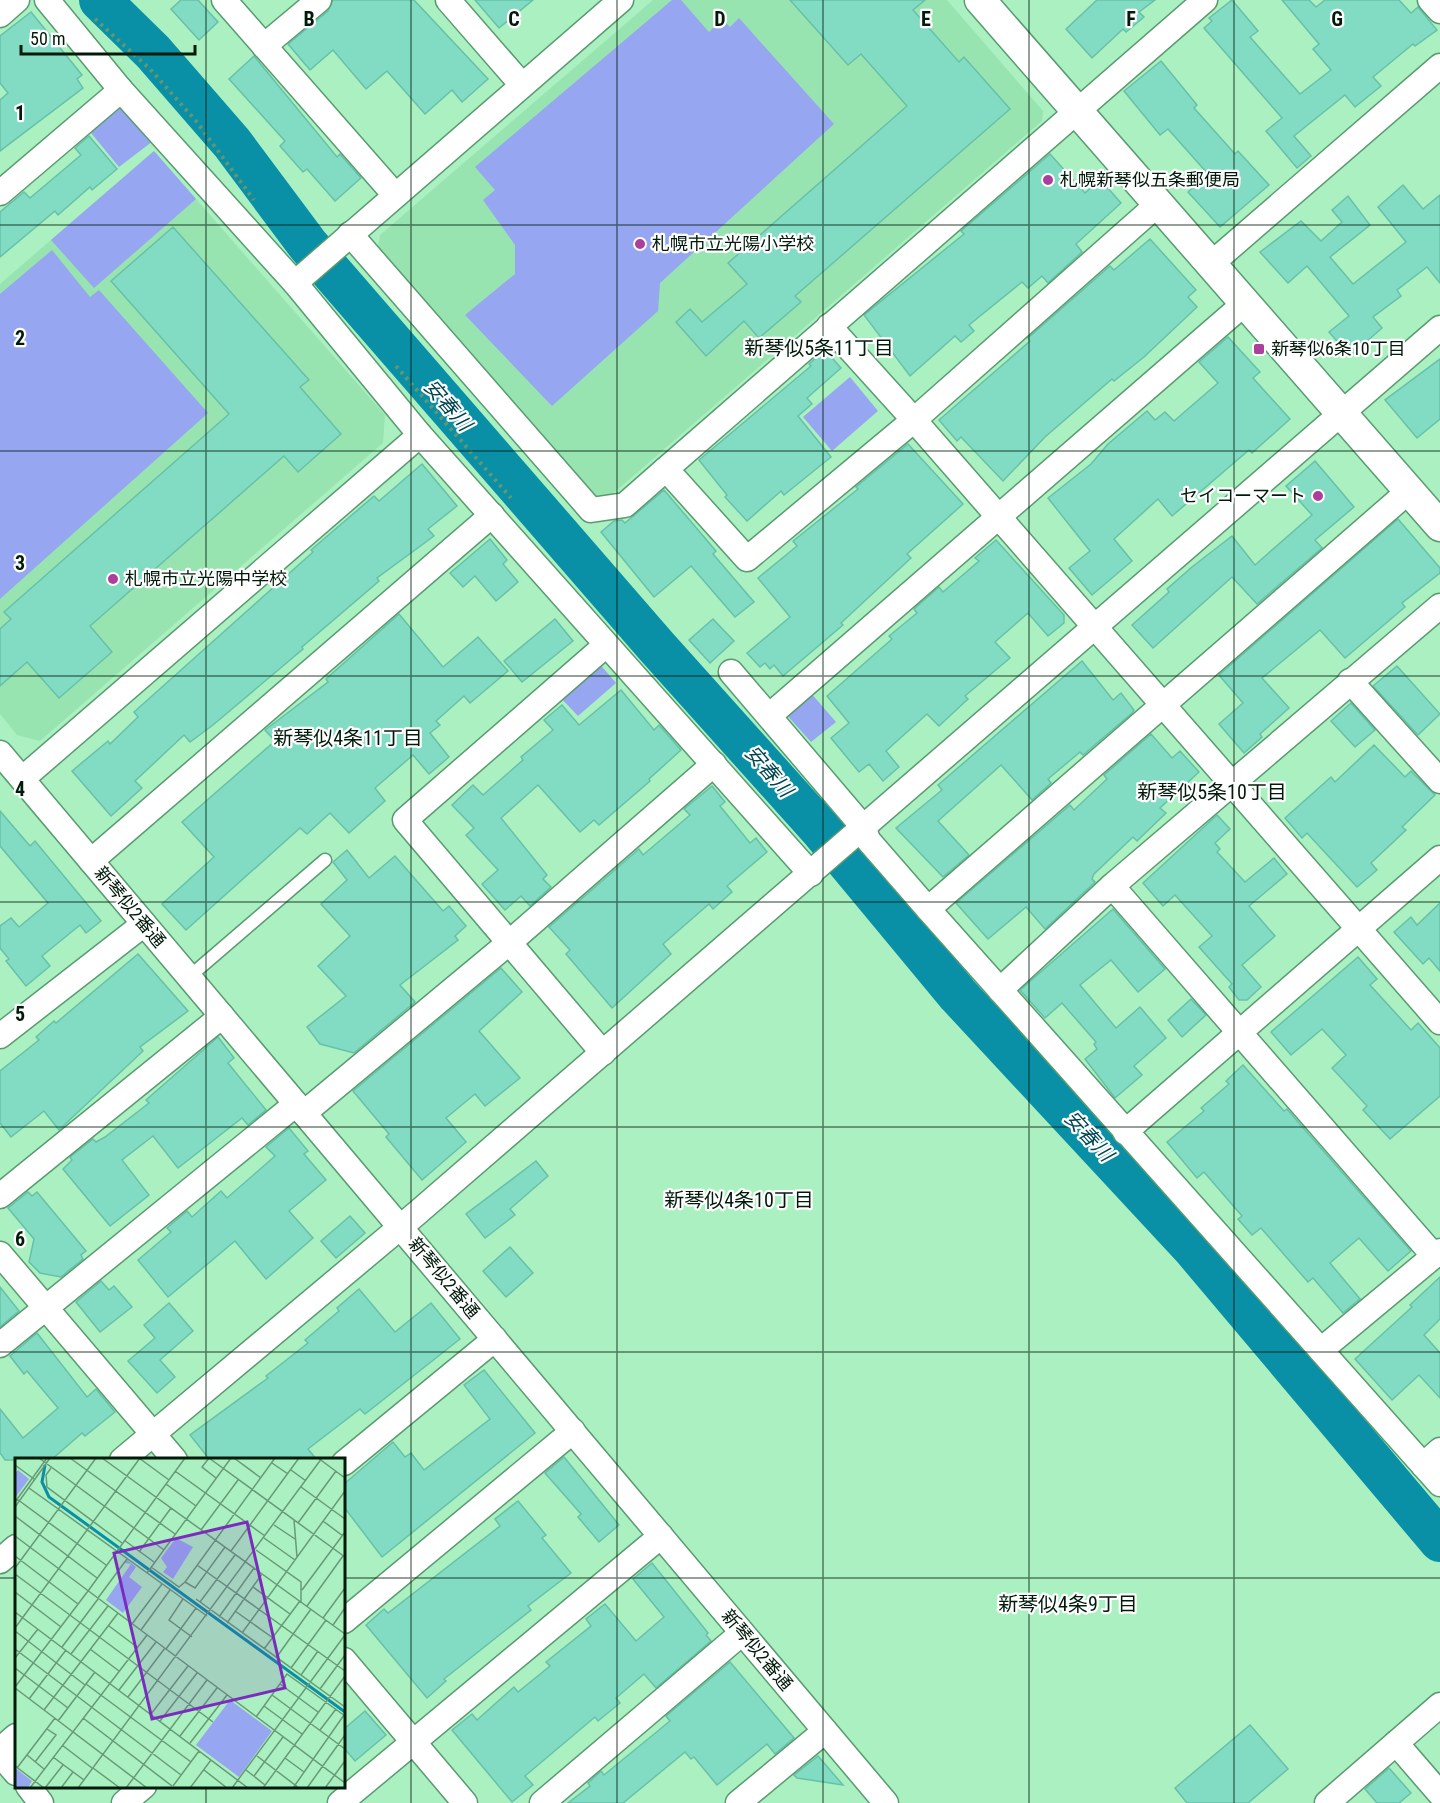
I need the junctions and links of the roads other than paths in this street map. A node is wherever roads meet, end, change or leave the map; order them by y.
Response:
1 (17, 0) edge
2 (47, 0) edge
3 (225, 0) edge
4 (319, 0) edge
5 (448, 0) edge
6 (621, 0) edge
7 (980, 0) edge
8 (1205, 0) edge
9 (1430, 0) edge
10 (1440, 11) edge
11 (0, 15) edge
12 (264, 46) junction
13 (1440, 66) edge
14 (522, 85) junction
15 (121, 90) junction
16 (1077, 110) junction
17 (0, 193) edge
18 (395, 195) junction
19 (1158, 204) junction
20 (350, 234) junction
21 (1211, 264) junction
22 (302, 276) junction
23 (1245, 303) junction
24 (829, 326) junction
25 (1440, 328) edge
26 (1341, 413) junction
27 (914, 420) junction
28 (420, 435) junction
29 (666, 470) junction
30 (1409, 491) junction
31 (492, 515) junction
32 (997, 517) junction
33 (1440, 526) edge
34 (1440, 606) edge
35 (1094, 628) junction
36 (606, 645) junction
37 (731, 672) dead end
38 (1350, 681) junction
39 (1162, 705) junction
40 (769, 716) junction
41 (0, 753) edge
42 (714, 764) junction
43 (22, 779) junction
44 (1440, 781) edge
45 (1230, 783) junction
46 (858, 833) junction
47 (1440, 858) edge
48 (325, 860) dead end
49 (91, 861) junction
50 (819, 867) junction
51 (1112, 886) junction
52 (928, 909) junction
53 (144, 924) junction
54 (1359, 929) junction
55 (510, 942) junction
56 (189, 977) junction
57 (1000, 990) junction
58 (222, 1016) junction
59 (1440, 1022) edge
60 (4, 1024) edge
61 (1240, 1032) junction
62 (603, 1053) junction
63 (300, 1108) junction
64 (1125, 1132) junction
65 (0, 1196) edge
66 (401, 1227) junction
67 (1437, 1253) edge
68 (0, 1254) edge
69 (45, 1307) junction
70 (495, 1338) junction
71 (0, 1345) edge
72 (1321, 1350) junction
73 (573, 1431) junction
74 (153, 1434) junction
75 (1431, 1457) edge
76 (124, 1458) edge
77 (173, 1458) edge
78 (345, 1462) edge
79 (1440, 1484) edge
80 (661, 1536) junction
81 (15, 1548) edge
82 (0, 1561) edge
83 (345, 1620) edge
84 (742, 1633) junction
85 (345, 1661) edge
86 (1440, 1705) edge
87 (825, 1731) junction
88 (15, 1737) edge
89 (413, 1742) junction
90 (1396, 1743) junction
91 (0, 1752) edge
92 (15, 1772) edge
93 (30, 1788) edge
94 (142, 1788) edge
95 (1440, 1794) edge
96 (41, 1803) edge
97 (124, 1803) edge
98 (340, 1803) edge
99 (465, 1803) edge
100 (542, 1803) edge
101 (738, 1803) edge
102 (886, 1803) edge
103 (1327, 1803) edge

1 - 11 street
2 - 15 street
3 - 12 street
4 - 12 street
5 - 14 street
6 - 14 street
7 - 16 street
8 - 16 street
9 - 10 street
12 - 18 street
13 - 21 street
14 - 18 street
15 - 17 street
15 - 22 street
16 - 19 street
16 - 24 street
18 - 20 street
19 - 21 street
19 - 27 street
20 - 22 street
20 - 29 street
21 - 23 street
22 - 28 street
23 - 26 street
23 - 32 street
24 - 27 street
24 - 29 street
25 - 26 street
26 - 30 street
26 - 35 street
27 - 29 street
27 - 32 street
28 - 31 street
28 - 43 street
30 - 33 street
30 - 39 street
31 - 36 street
31 - 49 street
32 - 35 street
32 - 40 street
34 - 38 street
35 - 39 street
35 - 46 street
36 - 42 street
36 - 55 street
37 - 40 street
38 - 44 street
38 - 45 street
39 - 45 street
39 - 52 street
40 - 46 street
41 - 43 street, 新琴似2番通
42 - 50 street
42 - 55 street
43 - 49 street, 新琴似2番通
45 - 51 street
45 - 54 street
46 - 50 street
46 - 52 street
47 - 54 street
48 - 56 lane
49 - 53 street, 新琴似2番通
50 - 62 street
51 - 57 street
51 - 61 street
52 - 57 street
53 - 56 street, 新琴似2番通
53 - 60 street
54 - 59 street
54 - 61 street
55 - 62 street
55 - 63 street
56 - 58 street, 新琴似2番通
57 - 64 street
58 - 63 street, 新琴似2番通
58 - 65 street
61 - 64 street
61 - 67 street
62 - 66 street
63 - 66 street, 新琴似2番通
63 - 69 street
64 - 72 street
66 - 70 street, 新琴似2番通
66 - 74 street
67 - 72 street
68 - 69 street
69 - 71 street
69 - 74 street
70 - 73 street, 新琴似2番通
70 - 78 street
72 - 75 street
73 - 80 street, 新琴似2番通
73 - 83 street
74 - 76 street
74 - 77 street
75 - 79 street
80 - 84 street, 新琴似2番通
80 - 89 street
81 - 82 street
84 - 87 street, 新琴似2番通
84 - 100 street
85 - 89 street
86 - 90 street
87 - 101 street
87 - 102 street, 新琴似2番通
88 - 91 street
89 - 98 street
89 - 99 street
90 - 95 street
90 - 103 street
91 - 92 street
93 - 96 street
94 - 97 street

